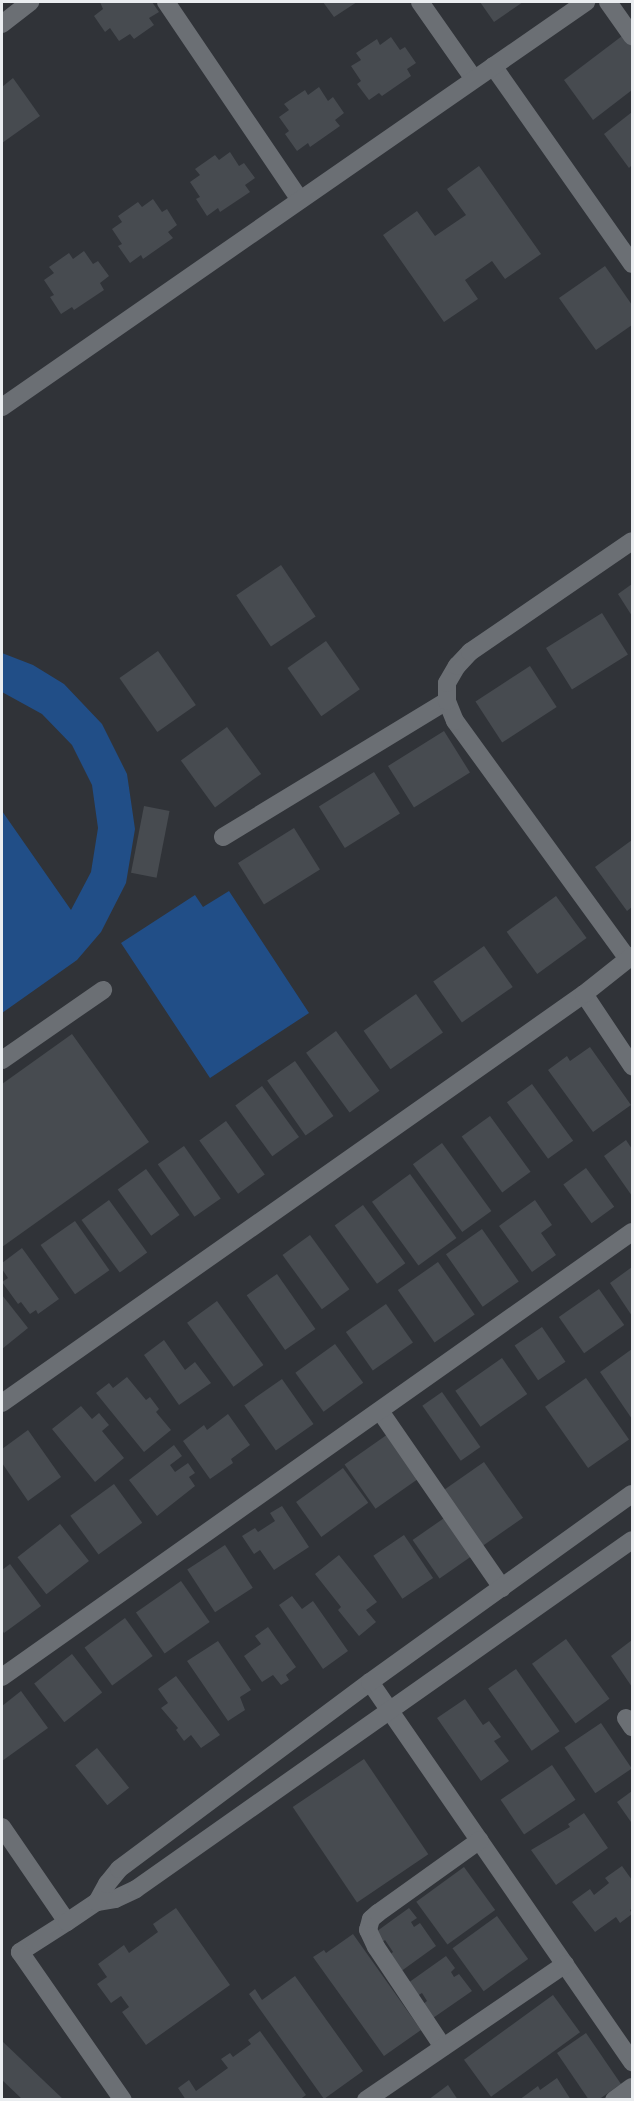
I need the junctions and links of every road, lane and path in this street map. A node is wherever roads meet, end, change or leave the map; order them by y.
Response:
1 (30, 2) edge
2 (166, 2) edge
3 (420, 2) edge
4 (586, 2) edge
5 (608, 2) edge
6 (2, 24) edge
7 (633, 36) edge
8 (493, 66) junction
9 (474, 80) junction
10 (300, 200) junction
11 (633, 264) edge
12 (2, 407) edge
13 (633, 541) edge
14 (447, 701) junction
15 (223, 837) dead end
16 (630, 957) edge
17 (103, 990) dead end
18 (585, 994) junction
19 (2, 1060) edge
20 (633, 1066) edge
21 (633, 1232) edge
22 (2, 1403) edge
23 (380, 1411) junction
24 (633, 1494) edge
25 (633, 1540) edge
26 (502, 1588) junction
27 (2, 1677) edge
28 (370, 1682) junction
29 (390, 1711) junction
30 (2, 1827) edge
31 (480, 1840) junction
32 (97, 1902) junction
33 (67, 1922) junction
34 (565, 1964) junction
35 (443, 2047) junction
36 (633, 2062) edge
37 (633, 2087) edge
38 (123, 2100) edge
39 (366, 2100) edge
40 (614, 2100) edge

1 - 6 street
2 - 10 street
3 - 9 street
4 - 8 street
5 - 7 street
8 - 9 street
8 - 11 street
9 - 10 street
10 - 12 street
13 - 14 street
14 - 15 street
14 - 16 street
16 - 18 street
17 - 19 street
18 - 20 street
18 - 22 street
21 - 23 street
23 - 26 street
23 - 27 street
24 - 26 street
25 - 29 street
26 - 28 street
28 - 29 street
28 - 32 street
29 - 31 street
29 - 32 street
30 - 33 street
31 - 34 street
31 - 35 street
32 - 33 street
33 - 38 street
34 - 35 street
34 - 36 street
35 - 39 street
37 - 40 street

